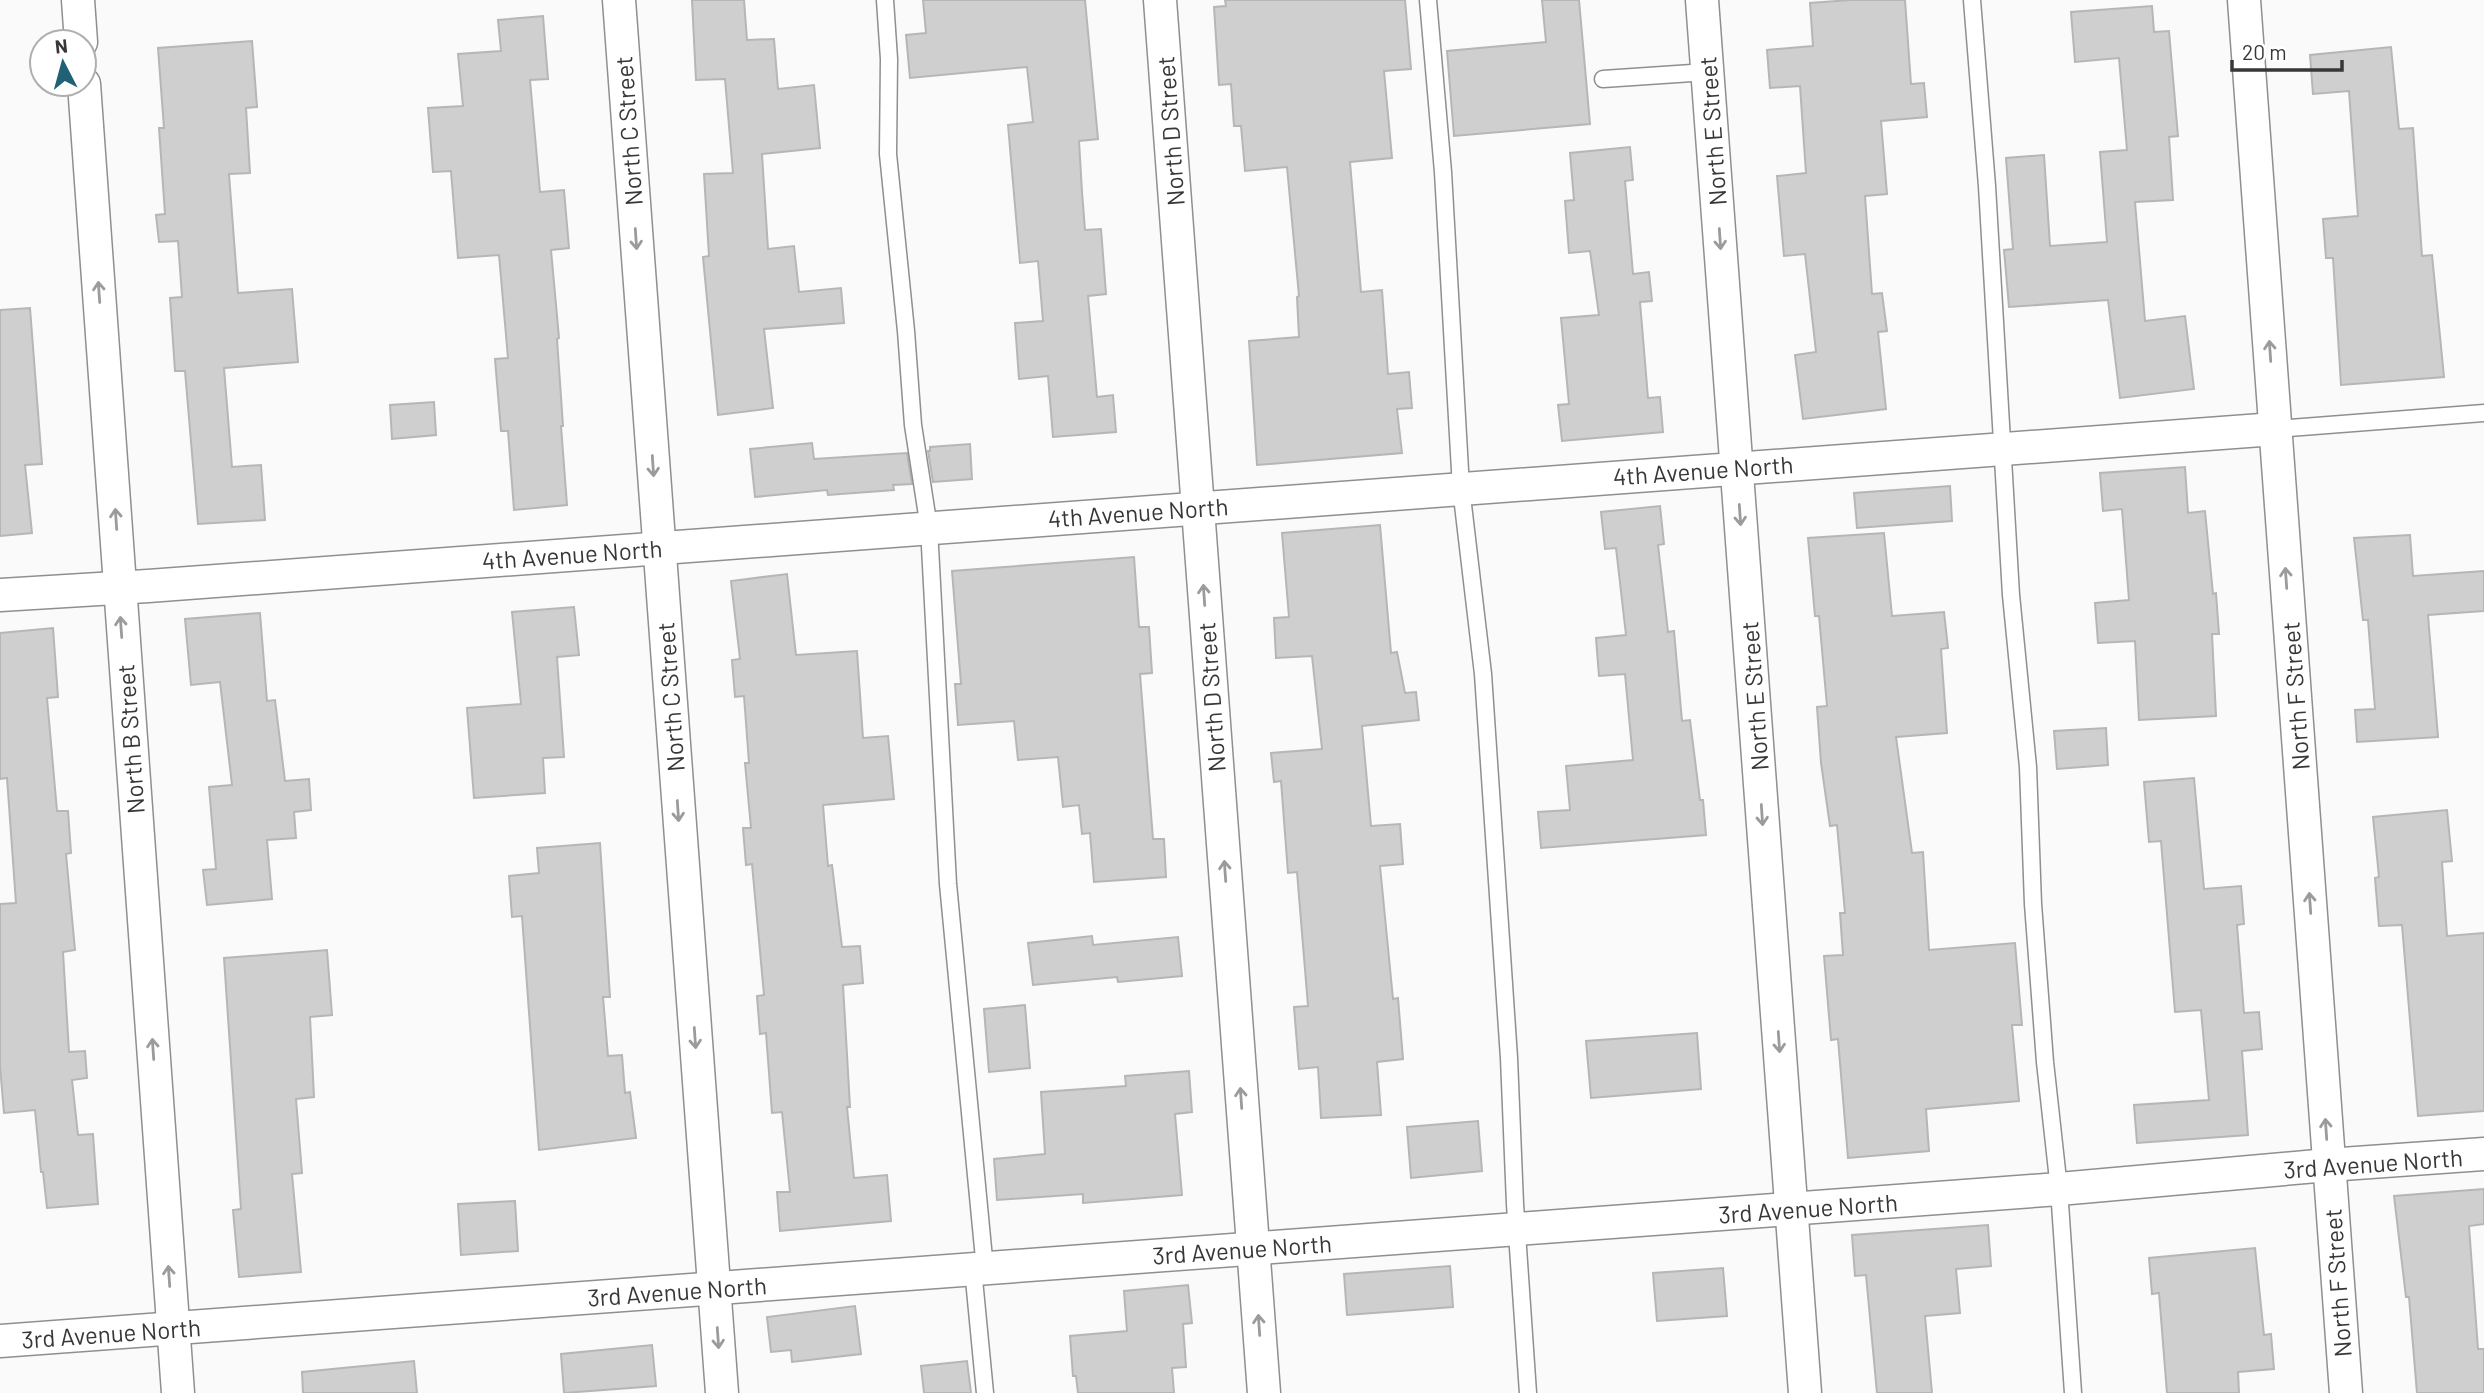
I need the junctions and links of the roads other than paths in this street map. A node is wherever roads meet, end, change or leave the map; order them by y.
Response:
1 (78, 0) edge
2 (619, 0) edge
3 (885, 0) edge
4 (1160, 0) edge
5 (1428, 0) edge
6 (1702, 0) edge
7 (1972, 0) edge
8 (2244, 0) edge
9 (80, 28) edge
10 (1707, 72) junction
11 (1603, 79) dead end
12 (85, 98) edge
13 (2484, 414) edge
14 (2275, 429) junction
15 (2002, 449) junction
16 (1737, 468) junction
17 (1461, 488) junction
18 (1198, 508) junction
19 (929, 528) junction
20 (659, 547) junction
21 (120, 587) junction
22 (0, 595) edge
23 (2484, 1154) edge
24 (2328, 1165) junction
25 (2059, 1189) junction
26 (1791, 1209) junction
27 (1517, 1229) junction
28 (1253, 1249) junction
29 (979, 1269) junction
30 (714, 1289) junction
31 (173, 1328) junction
32 (0, 1341) edge
33 (178, 1393) edge
34 (722, 1393) edge
35 (985, 1393) edge
36 (1264, 1393) edge
37 (1528, 1393) edge
38 (1805, 1393) edge
39 (2073, 1393) edge
40 (2346, 1393) edge

1 - 9 street
2 -> 20 street, North C Street
3 - 19 lane
4 - 18 street, North D Street
5 - 17 lane
6 - 10 street, North E Street
7 - 15 lane
14 -> 8 street, North F Street
10 - 11 lane
10 -> 16 street, North E Street
21 -> 12 street, North B Street
13 - 14 lane
14 - 15 street, 4th Avenue North
24 -> 14 street, North F Street
15 - 16 street, 4th Avenue North
15 - 25 lane
16 - 17 street, 4th Avenue North
16 -> 26 street, North E Street
17 - 18 street, 4th Avenue North
17 - 27 lane
18 - 19 street, 4th Avenue North
28 -> 18 street, North D Street
19 - 20 street, 4th Avenue North
19 - 29 lane
20 - 21 street, 4th Avenue North
20 -> 30 street, North C Street
21 - 22 street, 4th Avenue North
31 -> 21 street, North B Street
23 - 24 street, 3rd Avenue North
24 - 25 street, 3rd Avenue North
24 - 40 street, North F Street
25 - 26 street, 3rd Avenue North
25 - 39 lane
26 - 27 street, 3rd Avenue North
26 - 38 street, North E Street
27 - 28 street, 3rd Avenue North
27 - 37 lane
28 - 29 street, 3rd Avenue North
36 -> 28 street, North D Street
29 - 30 street, 3rd Avenue North
29 - 35 lane
30 - 31 street, 3rd Avenue North
30 -> 34 street, North C Street
31 - 32 street, 3rd Avenue North
31 - 33 street, North B Street

